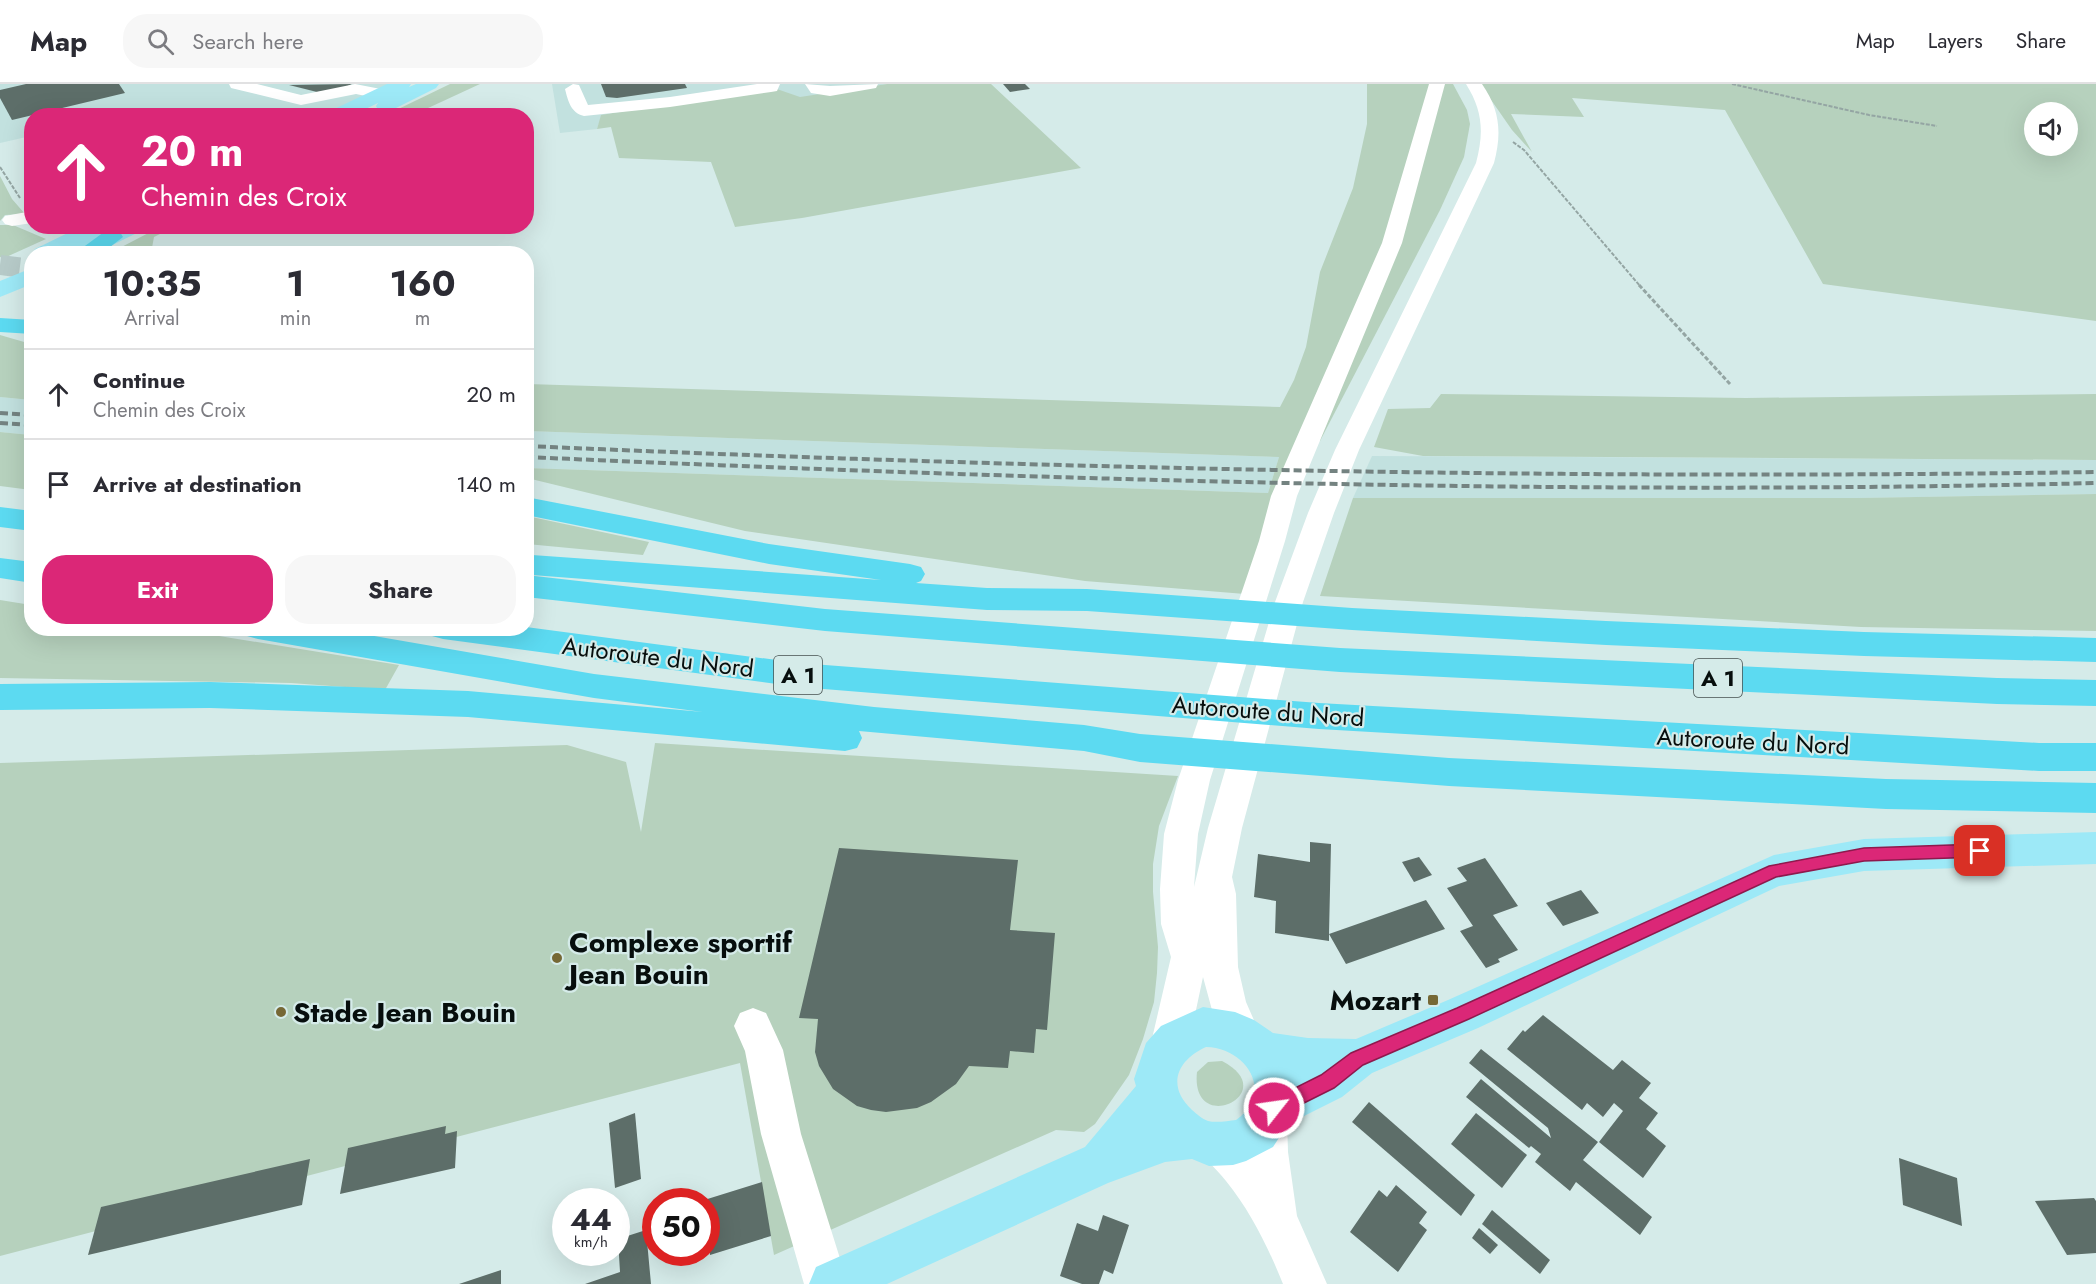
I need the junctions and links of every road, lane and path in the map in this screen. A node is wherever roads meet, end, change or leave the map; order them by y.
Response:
1 (237, 84) edge
2 (402, 84) edge
3 (430, 84) edge
4 (772, 84) edge
5 (813, 84) edge
6 (870, 84) edge
7 (1437, 84) edge
8 (1474, 84) edge
9 (1732, 84) edge
10 (573, 89) dead end
11 (380, 94) junction
12 (351, 108) edge
13 (380, 108) edge
14 (1937, 126) dead end
15 (1493, 127) junction
16 (0, 167) edge
17 (22, 213) edge
18 (90, 234) edge
19 (96, 234) edge
20 (62, 246) edge
21 (85, 246) edge
22 (24, 263) edge
23 (0, 274) edge
24 (24, 279) edge
25 (0, 290) edge
26 (0, 325) edge
27 (24, 326) edge
28 (1730, 384) dead end
29 (534, 508) edge
30 (0, 517) edge
31 (24, 520) edge
32 (534, 567) edge
33 (0, 568) edge
34 (24, 572) edge
35 (534, 587) edge
36 (1087, 600) junction
37 (304, 636) edge
38 (504, 636) edge
39 (2096, 650) edge
40 (2096, 693) edge
41 (0, 697) edge
42 (1140, 748) junction
43 (2096, 757) edge
44 (2096, 798) edge
45 (2096, 848) edge
46 (1217, 871) junction
47 (1189, 957) junction
48 (753, 1026) dead end
49 (1170, 1043) junction
50 (1251, 1043) junction
51 (1357, 1059) junction
52 (1157, 1093) junction
53 (1271, 1114) junction
54 (1204, 1141) junction
55 (1101, 1163) junction
56 (1278, 1221) junction
57 (826, 1284) edge
58 (833, 1284) edge
59 (1305, 1284) edge

1 - 11 street
2 - 11 main road
3 - 13 main road
4 - 10 street
5 - 6 street
7 - 47 street
8 - 15 street
9 - 14 path
11 - 12 main road
15 - 28 path
15 - 46 street
16 - 17 path
18 - 20 main road
19 - 21 main road
22 - 23 main road
24 - 25 main road
26 - 27 highway
29 - 36 highway
30 - 31 highway
32 - 36 highway
33 - 34 highway
35 - 40 highway, A 1
36 - 39 highway
37 - 42 highway
38 - 43 highway, Autoroute du Nord / A 1
41 - 42 highway
42 - 44 highway
45 - 51 main road
46 - 47 street
46 - 50 street
47 - 49 street
48 - 57 street
49 - 50 main road
49 - 52 main road
50 - 51 main road
50 - 53 main road
51 - 53 main road
52 - 54 main road
52 - 55 main road
53 - 54 main road
53 - 56 street
54 - 55 main road
54 - 56 street
55 - 58 main road
56 - 59 street

